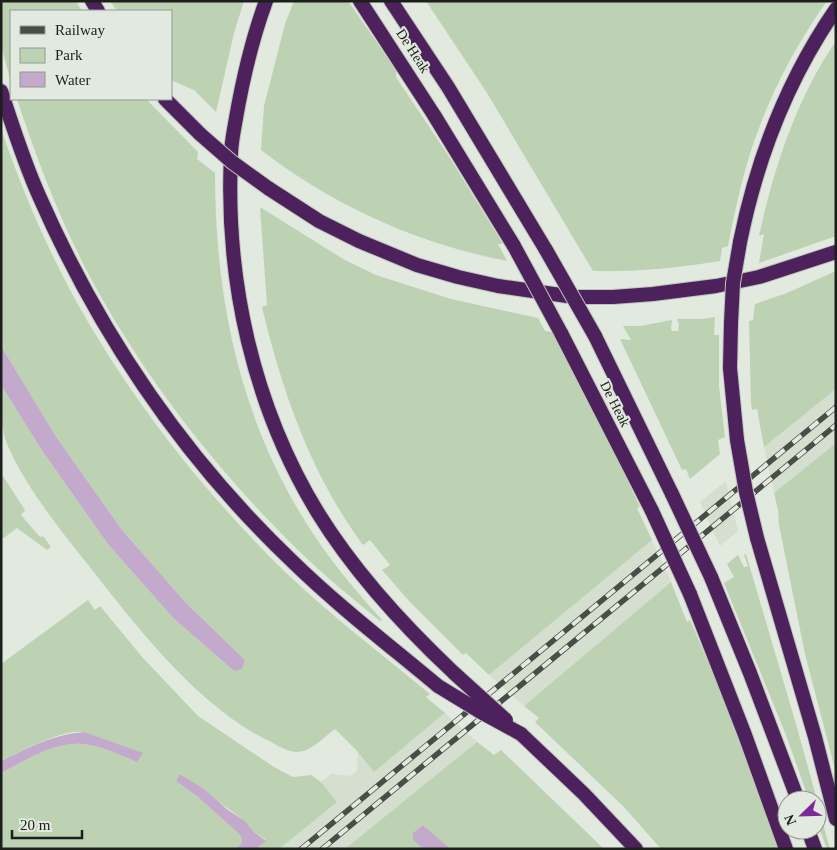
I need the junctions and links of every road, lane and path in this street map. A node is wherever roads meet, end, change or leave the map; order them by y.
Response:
1 (266, 1) edge
2 (360, 1) edge
3 (391, 1) edge
4 (836, 10) edge
5 (1, 91) edge
6 (167, 100) edge
7 (836, 252) edge
8 (521, 734) junction
9 (794, 790) edge
10 (836, 819) edge
11 (636, 849) edge
12 (786, 849) edge

1 - 8 highway, bridge
2 - 12 highway, De Heak, bridge
3 - 9 highway, De Heak, bridge
4 - 10 highway, bridge
5 - 8 highway, bridge
6 - 7 highway, bridge
8 - 11 highway

